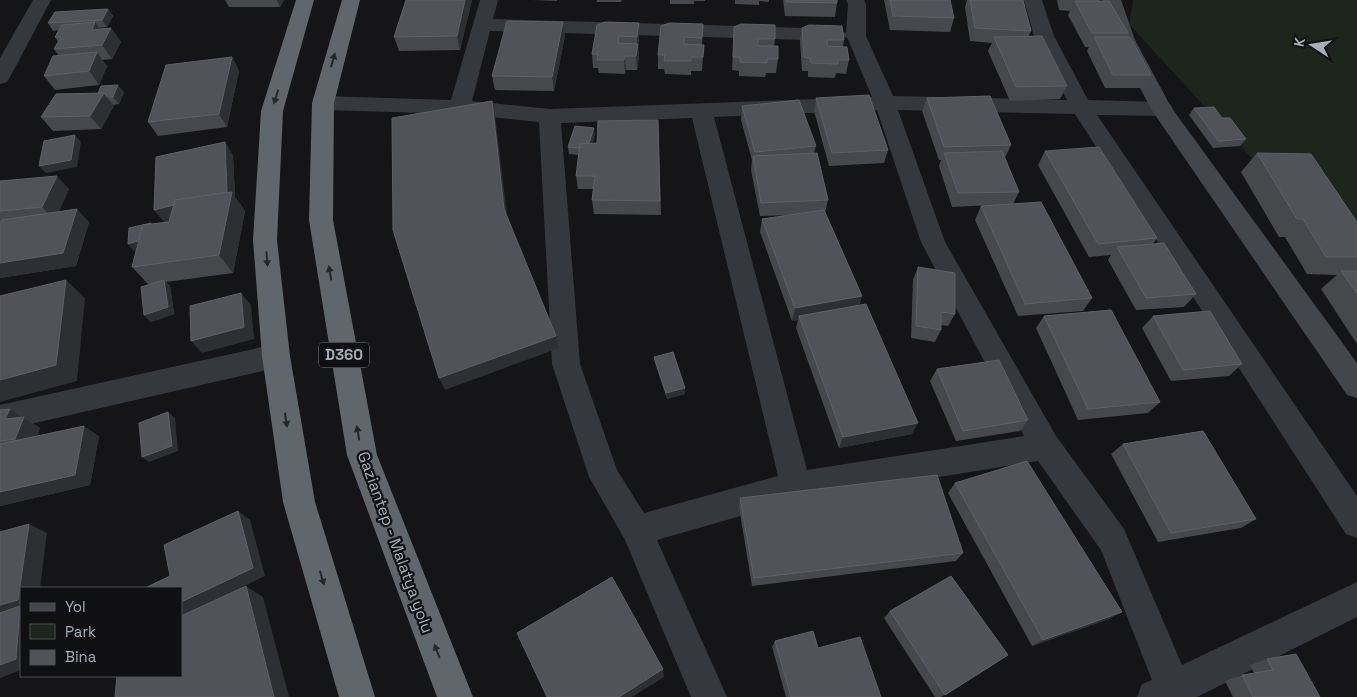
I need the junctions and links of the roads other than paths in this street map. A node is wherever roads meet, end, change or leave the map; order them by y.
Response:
1 (42, 0) edge
2 (305, 0) edge
3 (351, 0) edge
4 (489, 0) edge
5 (855, 0) edge
6 (1033, 0) edge
7 (1112, 0) edge
8 (482, 25) junction
9 (856, 36) junction
10 (0, 78) edge
11 (323, 102) junction
12 (885, 104) junction
13 (460, 107) junction
14 (1081, 107) junction
15 (1162, 109) junction
16 (701, 110) junction
17 (550, 116) junction
18 (276, 356) junction
19 (1357, 386) edge
20 (0, 418) edge
21 (1045, 446) junction
22 (796, 486) junction
23 (1357, 524) edge
24 (637, 530) junction
25 (1357, 599) edge
26 (1169, 694) edge
27 (358, 697) edge
28 (455, 697) edge
29 (709, 697) edge

1 - 10 street
2 -> 18 highway
11 -> 3 highway, Gaziantep - Malatya yolu / D360
4 - 8 street
5 - 9 street
6 - 14 street
7 - 15 street
8 - 9 street
8 - 13 street
9 - 12 street
11 - 13 street
28 -> 11 highway, Gaziantep - Malatya yolu / D360
12 - 14 street
12 - 16 street
12 - 21 street
13 - 17 street
14 - 15 street
14 - 23 street
15 - 19 street
16 - 17 street
16 - 22 street
17 - 24 street
18 - 20 street
18 -> 27 highway
21 - 22 street
21 - 26 street
22 - 24 street
24 - 29 street
25 - 26 street

